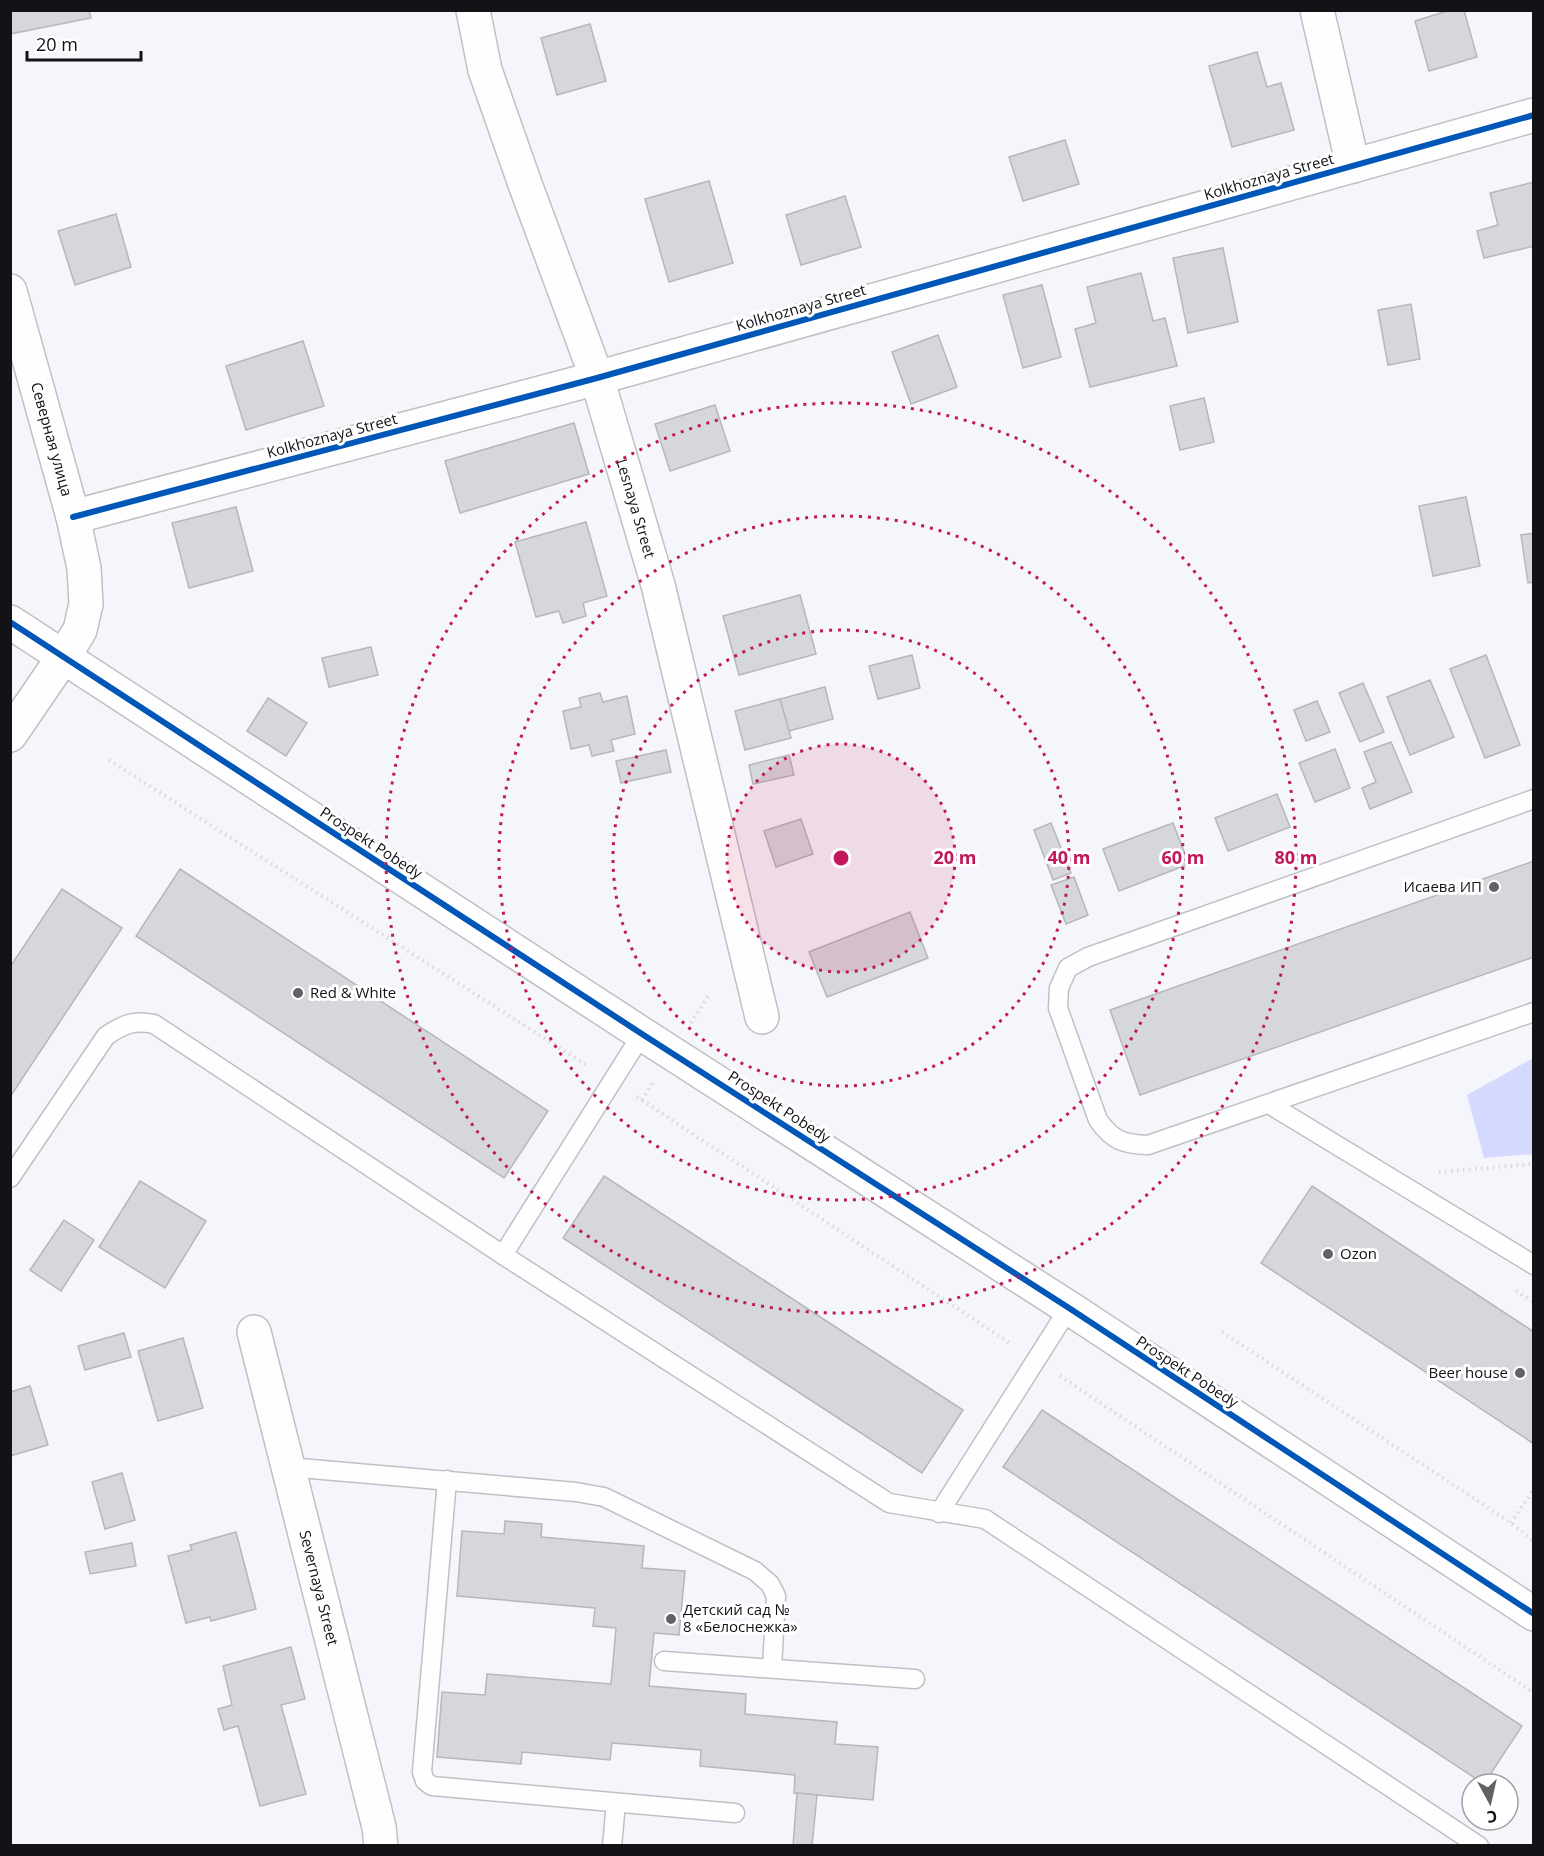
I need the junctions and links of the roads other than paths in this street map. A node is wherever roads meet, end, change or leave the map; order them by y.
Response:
1 (473, 10) edge
2 (1317, 10) edge
3 (1533, 115) edge
4 (1353, 166) junction
5 (10, 291) edge
6 (597, 378) junction
7 (73, 517) junction
8 (10, 622) edge
9 (64, 656) junction
10 (10, 735) edge
11 (1533, 800) edge
12 (1533, 1012) edge
13 (762, 1017) dead end
14 (642, 1034) junction
15 (1269, 1104) junction
16 (10, 1178) edge
17 (503, 1255) junction
18 (1533, 1265) edge
19 (1069, 1308) junction
20 (254, 1332) dead end
21 (288, 1467) junction
22 (447, 1480) junction
23 (939, 1513) junction
24 (1533, 1614) edge
25 (664, 1661) dead end
26 (772, 1668) junction
27 (915, 1679) dead end
28 (616, 1803) junction
29 (735, 1813) dead end
30 (381, 1845) edge
31 (612, 1845) edge
32 (1479, 1845) edge

1 - 6 street, Lesnaya Street
2 - 4 street
3 - 4 street, Kolkhoznaya Street
4 - 6 street, Kolkhoznaya Street
5 - 7 street, Северная улица
6 - 7 street, Kolkhoznaya Street
6 - 13 street, Lesnaya Street
7 - 9 street, Северная улица
8 - 9 street, Prospekt Pobedy
9 - 10 street, Северная улица
9 - 14 street, Prospekt Pobedy
11 - 15 lane
12 - 15 lane
14 - 17 lane
14 - 19 street, Prospekt Pobedy
15 - 18 lane
16 - 17 lane
17 - 23 lane
19 - 23 lane
19 - 24 street, Prospekt Pobedy
20 - 21 street, Severnaya Street
21 - 22 lane
21 - 30 street, Severnaya Street
22 - 26 lane
22 - 28 lane
23 - 32 lane
25 - 26 lane
26 - 27 lane
28 - 29 lane
28 - 31 lane

